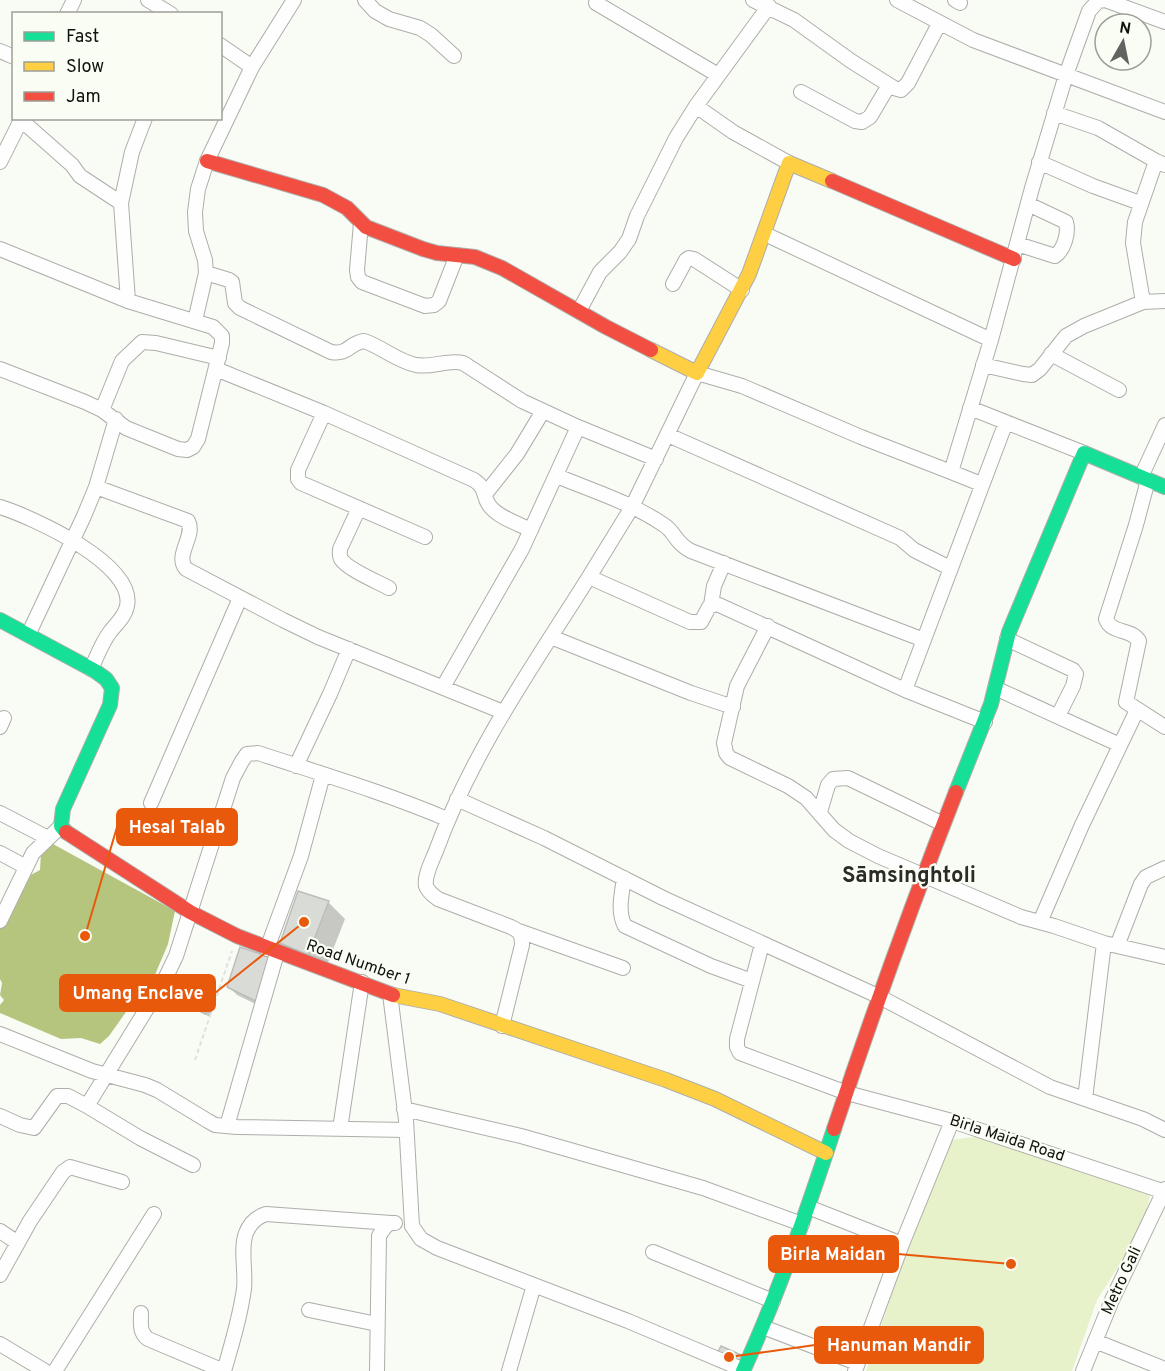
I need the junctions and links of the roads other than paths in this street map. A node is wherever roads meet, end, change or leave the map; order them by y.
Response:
1 (294, 0) edge
2 (365, 0) edge
3 (753, 0) edge
4 (897, 0) edge
5 (1098, 0) edge
6 (596, 3) dead end
7 (152, 6) edge
8 (769, 6) junction
9 (166, 12) edge
10 (1165, 22) edge
11 (939, 24) junction
12 (222, 46) edge
13 (454, 56) dead end
14 (252, 67) junction
15 (718, 75) junction
16 (1066, 75) junction
17 (890, 85) junction
18 (801, 92) dead end
19 (696, 106) junction
20 (1165, 112) edge
21 (1054, 113) junction
22 (21, 120) edge
23 (23, 120) edge
24 (144, 120) edge
25 (7, 136) edge
26 (207, 161) junction
27 (0, 162) edge
28 (1039, 162) junction
29 (789, 163) junction
30 (1161, 163) edge
31 (121, 202) junction
32 (1140, 202) junction
33 (1028, 204) junction
34 (361, 223) junction
35 (765, 234) junction
36 (1017, 244) junction
37 (0, 249) edge
38 (457, 255) junction
39 (1014, 259) junction
40 (206, 273) junction
41 (673, 284) dead end
42 (742, 290) junction
43 (128, 301) junction
44 (1165, 301) edge
45 (1143, 302) junction
46 (579, 311) junction
47 (195, 321) junction
48 (991, 340) junction
49 (1051, 354) junction
50 (218, 364) junction
51 (983, 364) junction
52 (0, 369) edge
53 (697, 373) junction
54 (1119, 390) dead end
55 (970, 408) junction
56 (102, 410) junction
57 (543, 411) junction
58 (324, 413) junction
59 (116, 419) junction
60 (1006, 422) junction
61 (1165, 425) edge
62 (578, 427) junction
63 (668, 435) junction
64 (1084, 453) junction
65 (656, 459) junction
66 (951, 472) junction
67 (557, 476) junction
68 (1144, 479) junction
69 (981, 484) junction
70 (96, 487) junction
71 (1165, 487) edge
72 (486, 493) junction
73 (0, 507) edge
74 (632, 507) junction
75 (359, 508) junction
76 (531, 530) junction
77 (425, 537) dead end
78 (72, 541) junction
79 (724, 562) junction
80 (950, 568) junction
81 (589, 577) junction
82 (389, 588) dead end
83 (240, 598) junction
84 (711, 605) junction
85 (0, 620) edge
86 (768, 626) junction
87 (28, 633) junction
88 (551, 637) junction
89 (1007, 639) junction
90 (924, 640) junction
91 (349, 649) junction
92 (91, 669) junction
93 (443, 687) junction
94 (995, 688) junction
95 (905, 690) junction
96 (733, 707) junction
97 (1137, 710) junction
98 (503, 712) junction
99 (1058, 716) junction
100 (985, 722) junction
101 (1165, 727) edge
102 (1120, 745) junction
103 (296, 766) junction
104 (323, 775) junction
105 (457, 799) junction
106 (151, 803) dead end
107 (820, 812) junction
108 (0, 813) edge
109 (447, 819) junction
110 (944, 824) junction
111 (61, 826) junction
112 (48, 838) junction
113 (0, 853) edge
114 (26, 867) junction
115 (1165, 868) edge
116 (922, 876) junction
117 (624, 878) junction
118 (190, 912) junction
119 (0, 921) edge
120 (1040, 922) junction
121 (519, 931) junction
122 (762, 944) junction
123 (1111, 944) junction
124 (272, 951) junction
125 (1165, 957) edge
126 (623, 968) dead end
127 (752, 981) junction
128 (362, 982) junction
129 (390, 993) junction
130 (878, 996) junction
131 (502, 1026) junction
132 (0, 1034) edge
133 (106, 1074) junction
134 (847, 1093) junction
135 (1084, 1099) junction
136 (87, 1106) junction
137 (404, 1109) junction
138 (0, 1116) edge
139 (952, 1121) junction
140 (227, 1126) junction
141 (340, 1129) junction
142 (406, 1130) junction
143 (1165, 1130) edge
144 (826, 1153) junction
145 (193, 1165) dead end
146 (122, 1182) dead end
147 (1165, 1191) edge
148 (808, 1207) junction
149 (154, 1214) dead end
150 (391, 1223) junction
151 (802, 1224) junction
152 (412, 1226) junction
153 (0, 1232) edge
154 (18, 1243) junction
155 (902, 1244) junction
156 (653, 1252) dead end
157 (0, 1275) edge
158 (534, 1285) junction
159 (773, 1301) junction
160 (309, 1311) dead end
161 (141, 1313) dead end
162 (377, 1324) junction
163 (763, 1327) junction
164 (1095, 1341) junction
165 (0, 1344) edge
166 (856, 1367) edge
167 (1165, 1369) edge
168 (744, 1370) edge
169 (45, 1371) edge
170 (55, 1371) edge
171 (224, 1371) edge
172 (377, 1371) edge
173 (509, 1371) edge
174 (1083, 1371) edge

1 - 14 street
2 - 13 street
3 - 8 street
4 - 11 street
5 - 10 street
5 - 16 street
6 - 15 street
7 - 9 street
8 - 15 street
8 - 17 street
11 - 16 street
11 - 17 street
12 - 14 street
14 - 26 street
15 - 19 street
16 - 20 street
16 - 21 street
17 - 18 street
19 - 29 street
19 - 46 street
21 - 28 street
21 - 30 street
22 - 25 street
23 - 31 street
24 - 31 street
25 - 27 street
26 - 34 street
26 - 40 street
28 - 32 street
28 - 33 street
29 - 35 street
29 - 39 street
30 - 32 street
31 - 43 street
32 - 45 street
33 - 36 street
33 - 36 street
34 - 38 street
34 - 38 street
35 - 42 street
35 - 48 street
36 - 39 street
37 - 43 street
38 - 46 street
39 - 48 street
40 - 47 street
40 - 57 street
41 - 42 street
42 - 53 street
43 - 47 street
44 - 45 street
45 - 49 street
46 - 53 street
47 - 50 street
48 - 51 street
49 - 51 street
49 - 54 street
50 - 56 street
50 - 58 street
50 - 59 street
51 - 55 street
52 - 56 street
53 - 63 street
53 - 66 street
55 - 60 street
55 - 66 street
56 - 59 street
57 - 62 street
57 - 72 street
58 - 72 street
58 - 75 street
59 - 70 street
60 - 64 street
60 - 69 street
61 - 68 street
62 - 65 street
62 - 67 street
63 - 65 street
63 - 80 street
64 - 68 street
64 - 89 street
65 - 74 street
66 - 69 street
67 - 74 street
67 - 76 street
68 - 71 street
68 - 97 street
69 - 80 street
70 - 78 street
70 - 83 street
72 - 76 street
73 - 78 street
74 - 79 street
74 - 81 street
75 - 77 street
75 - 82 street
76 - 93 street
78 - 87 street
78 - 92 street
79 - 84 street
79 - 90 street
80 - 90 street
81 - 84 street
81 - 88 street
83 - 91 street
83 - 106 street
84 - 86 street
85 - 87 street
86 - 95 street
86 - 96 street
87 - 92 street
88 - 96 street
88 - 98 street
89 - 94 street
89 - 99 street
90 - 95 street
91 - 93 street
91 - 103 street
92 - 111 street
93 - 98 street
94 - 99 street
94 - 100 street
95 - 100 street
96 - 107 street
97 - 101 street
97 - 102 street
98 - 105 street
99 - 102 street
100 - 110 street
102 - 120 street
103 - 104 street
103 - 118 street
104 - 109 street
104 - 124 street
105 - 109 street
105 - 117 street
107 - 110 street
107 - 116 street
108 - 112 street
109 - 121 street
110 - 116 street
111 - 112 street
111 - 118 street, Road Number 1
112 - 114 street
113 - 114 street
114 - 119 street
115 - 123 street
116 - 120 street
116 - 130 street
117 - 122 street
117 - 127 street
118 - 124 street, Road Number 1
118 - 133 street
120 - 123 street
121 - 126 street
121 - 131 street
122 - 127 street
122 - 130 street
123 - 125 street
123 - 135 street
124 - 128 street, Road Number 1
124 - 140 street
127 - 134 street, Birla Maida Road
128 - 129 street, Road Number 1
128 - 141 street
129 - 131 street, Road Number 1
129 - 137 street
130 - 134 street
130 - 135 street
131 - 144 street, Road Number 1
132 - 133 street
133 - 136 street
133 - 140 street
134 - 139 street, Birla Maida Road
134 - 144 street
135 - 143 street
136 - 138 street
136 - 145 street
137 - 142 street
137 - 151 street
139 - 147 street, Birla Maida Road
139 - 155 street
140 - 141 street
141 - 142 street
142 - 152 street
144 - 148 street
146 - 154 street
147 - 164 street, Metro Gali
148 - 151 street
148 - 155 street
149 - 170 street
150 - 152 street
150 - 162 street
150 - 171 street
151 - 159 street
152 - 158 street
153 - 154 street
154 - 157 street
155 - 166 street
156 - 159 street
158 - 168 street
158 - 173 street
159 - 163 street
160 - 162 street
161 - 171 street
162 - 172 street
163 - 166 street
163 - 168 street
164 - 167 street
164 - 174 street, Metro Gali
165 - 169 street

